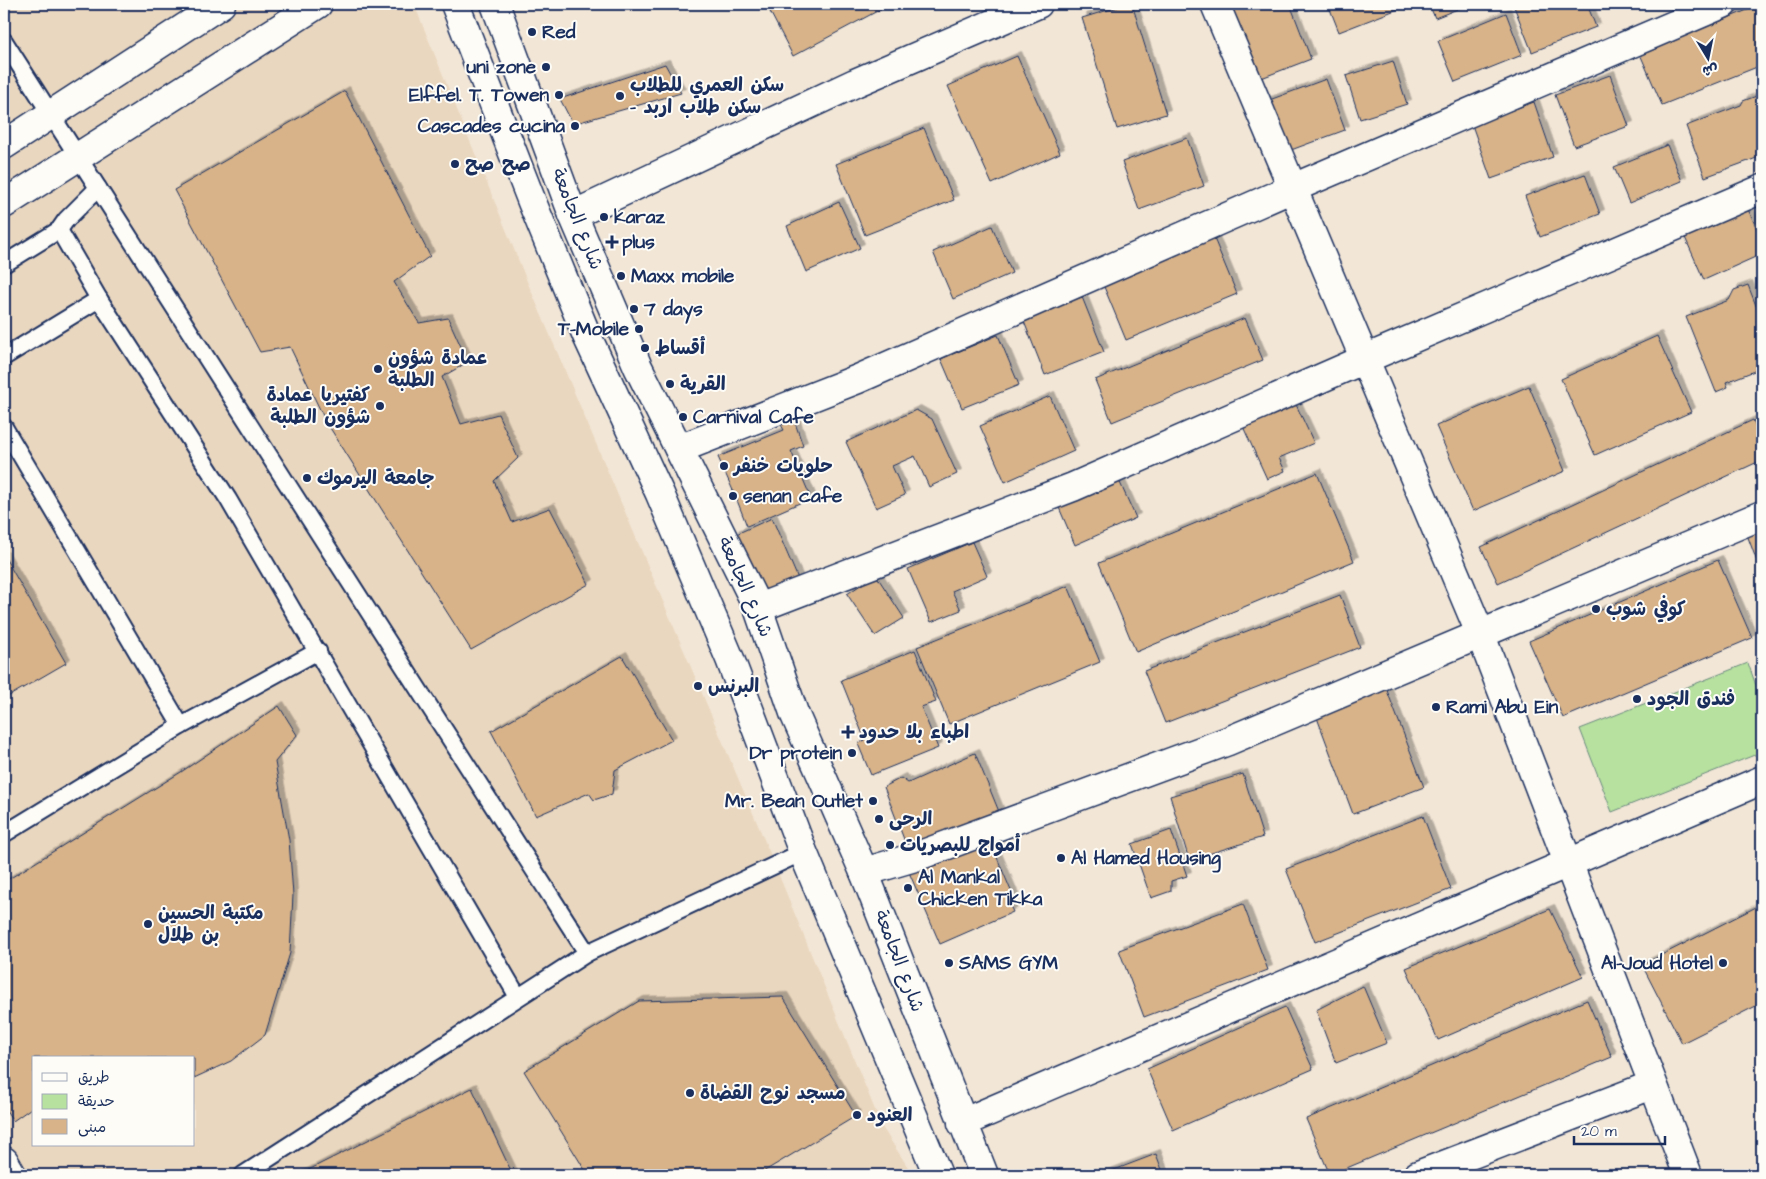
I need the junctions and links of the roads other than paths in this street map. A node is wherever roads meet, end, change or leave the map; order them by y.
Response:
1 (221, 4) edge
2 (318, 4) edge
3 (454, 4) edge
4 (495, 4) edge
5 (1038, 4) edge
6 (1215, 4) edge
7 (1723, 4) edge
8 (4, 41) edge
9 (51, 115) junction
10 (4, 145) edge
11 (78, 157) junction
12 (98, 188) junction
13 (1293, 188) junction
14 (1762, 189) edge
15 (4, 204) edge
16 (573, 215) junction
17 (59, 230) junction
18 (4, 264) edge
19 (99, 299) junction
20 (4, 358) edge
21 (1364, 359) junction
22 (4, 427) edge
23 (679, 449) junction
24 (1762, 515) edge
25 (758, 608) junction
26 (1480, 634) junction
27 (318, 651) junction
28 (181, 726) junction
29 (1762, 780) edge
30 (4, 834) edge
31 (803, 852) junction
32 (1569, 864) junction
33 (864, 872) junction
34 (587, 953) junction
35 (518, 997) junction
36 (1652, 1085) junction
37 (962, 1123) junction
38 (4, 1161) edge
39 (12, 1175) edge
40 (243, 1175) edge
41 (938, 1175) edge
42 (984, 1175) edge
43 (1418, 1175) edge
44 (1688, 1175) edge

1 - 9 street
2 - 11 street
3 - 31 street, شارع الجامعة
4 - 16 street, شارع الجامعة
5 - 16 street
6 - 13 street
7 - 13 street
8 - 9 lane
9 - 10 street
9 - 11 lane
11 - 12 lane
11 - 15 street
12 - 17 lane
12 - 34 lane
13 - 21 street
13 - 23 street
14 - 21 street
16 - 23 street, شارع الجامعة
17 - 18 lane
17 - 19 lane
19 - 20 lane
19 - 27 lane
21 - 25 street
21 - 26 street
22 - 28 lane
23 - 25 street, شارع الجامعة
24 - 26 street
25 - 33 street, شارع الجامعة
26 - 32 street
26 - 33 street
27 - 28 lane
27 - 35 lane
28 - 30 lane
29 - 32 street
31 - 34 lane
31 - 41 street, شارع الجامعة
32 - 36 street
32 - 37 street
33 - 37 street, شارع الجامعة
34 - 35 lane
35 - 40 lane
36 - 43 street
36 - 44 street
37 - 42 street, شارع الجامعة
38 - 39 street

